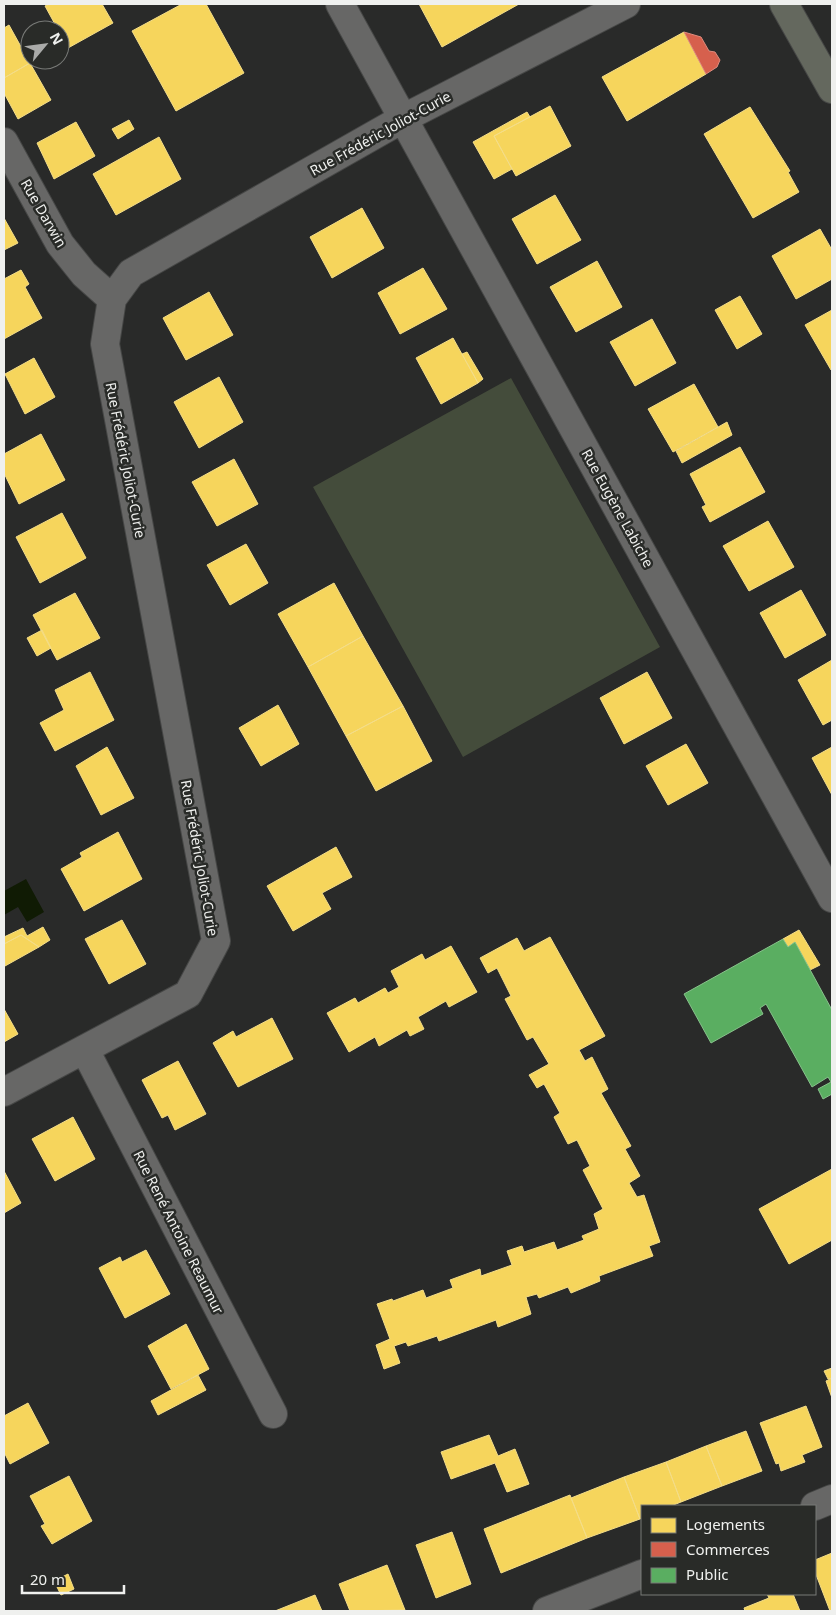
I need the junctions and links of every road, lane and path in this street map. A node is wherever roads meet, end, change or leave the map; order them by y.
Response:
1 (340, 4) edge
2 (626, 4) edge
3 (784, 4) edge
4 (832, 88) edge
5 (404, 118) junction
6 (4, 142) edge
7 (112, 300) junction
8 (832, 898) edge
9 (85, 1050) junction
10 (4, 1092) edge
11 (273, 1414) dead end
12 (832, 1499) edge
13 (816, 1506) edge
14 (641, 1574) edge
15 (547, 1611) edge

1 - 5 street, Rue Eugène Labiche
2 - 5 street, Rue Frédéric Joliot-Curie
3 - 4 main road
5 - 7 street, Rue Frédéric Joliot-Curie
5 - 8 street, Rue Eugène Labiche
6 - 7 street, Rue Darwin
7 - 9 street, Rue Frédéric Joliot-Curie
9 - 10 street, Rue Frédéric Joliot-Curie
9 - 11 street, Rue René Antoine Reaumur
12 - 13 street
14 - 15 street

